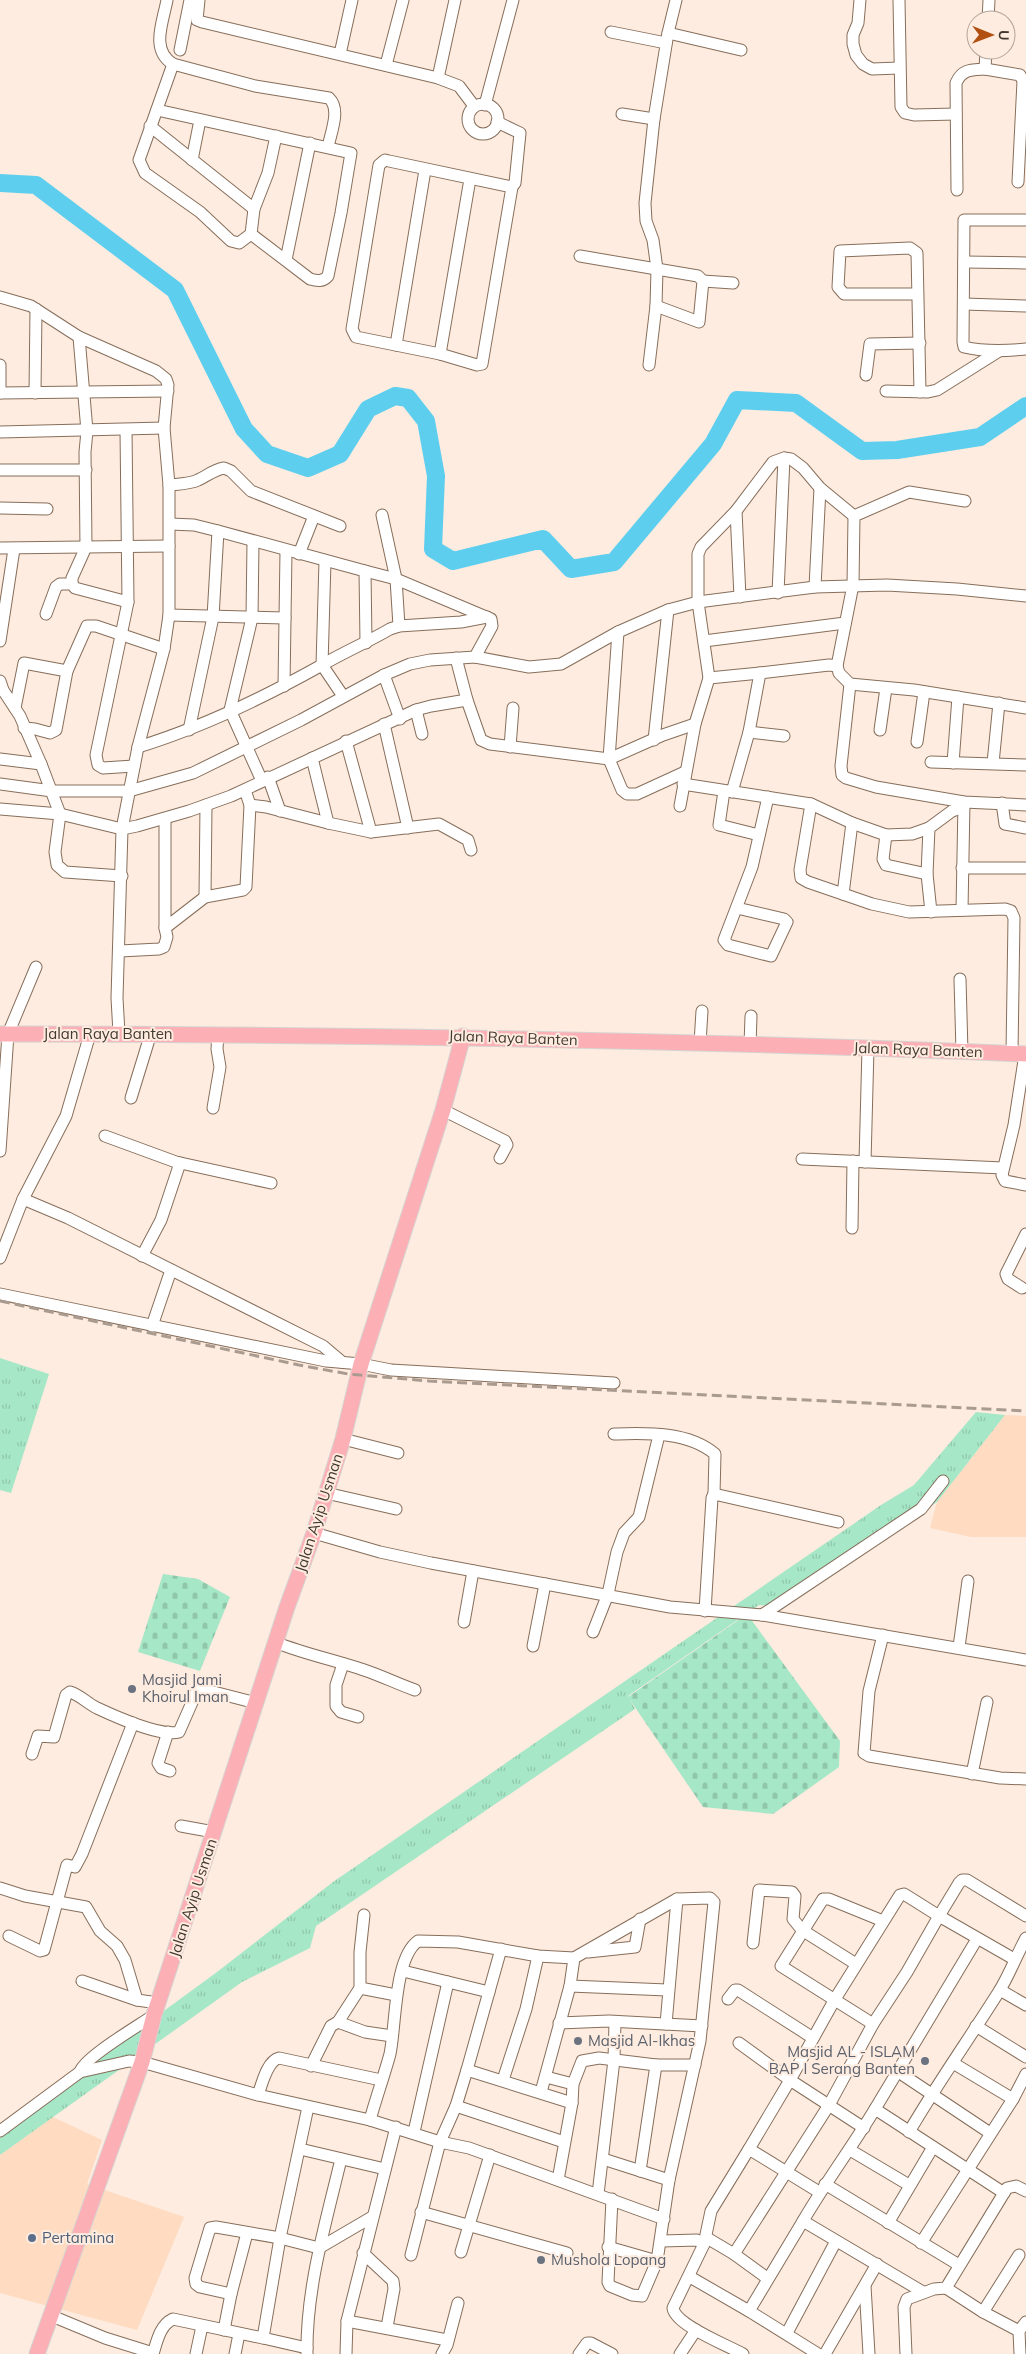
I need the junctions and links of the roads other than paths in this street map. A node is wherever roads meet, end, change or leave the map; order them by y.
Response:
1 (167, 0) edge
2 (190, 0) edge
3 (200, 0) edge
4 (352, 0) edge
5 (403, 0) edge
6 (455, 0) edge
7 (513, 0) edge
8 (676, 0) edge
9 (860, 0) edge
10 (899, 0) edge
11 (611, 32) dead end
12 (667, 38) junction
13 (180, 50) dead end
14 (740, 50) dead end
15 (340, 54) junction
16 (985, 60) edge
17 (173, 64) junction
18 (386, 66) junction
19 (899, 68) junction
20 (985, 69) junction
21 (438, 78) junction
22 (479, 105) junction
23 (156, 110) junction
24 (622, 114) dead end
25 (956, 114) junction
26 (200, 120) junction
27 (654, 120) junction
28 (497, 122) junction
29 (150, 126) junction
30 (276, 136) junction
31 (310, 143) junction
32 (328, 147) junction
33 (192, 160) junction
34 (425, 170) junction
35 (470, 180) junction
36 (1018, 182) dead end
37 (512, 187) junction
38 (957, 190) dead end
39 (254, 209) junction
40 (1026, 220) edge
41 (251, 234) junction
42 (580, 256) dead end
43 (286, 260) junction
44 (964, 262) junction
45 (1026, 263) edge
46 (657, 269) junction
47 (703, 281) junction
48 (733, 283) dead end
49 (918, 294) junction
50 (0, 297) edge
51 (964, 304) junction
52 (656, 306) junction
53 (1026, 306) edge
54 (36, 310) junction
55 (80, 336) junction
56 (920, 342) junction
57 (396, 345) junction
58 (1026, 349) edge
59 (999, 351) junction
60 (440, 354) junction
61 (649, 365) dead end
62 (0, 366) edge
63 (866, 375) dead end
64 (168, 391) junction
65 (886, 391) dead end
66 (920, 392) junction
67 (0, 393) edge
68 (35, 393) junction
69 (86, 393) junction
70 (164, 428) junction
71 (126, 430) junction
72 (87, 431) junction
73 (0, 432) edge
74 (784, 458) junction
75 (0, 470) edge
76 (86, 470) junction
77 (169, 485) junction
78 (820, 488) junction
79 (964, 501) dead end
80 (0, 508) edge
81 (47, 509) dead end
82 (736, 512) junction
83 (382, 515) dead end
84 (314, 516) junction
85 (854, 516) junction
86 (170, 524) junction
87 (340, 526) dead end
88 (218, 531) junction
89 (254, 542) junction
90 (128, 546) junction
91 (169, 546) junction
92 (86, 547) junction
93 (0, 548) edge
94 (14, 549) junction
95 (286, 551) junction
96 (299, 554) junction
97 (325, 561) junction
98 (365, 572) junction
99 (396, 579) junction
100 (72, 584) junction
101 (854, 585) junction
102 (5, 586) edge
103 (815, 587) junction
104 (778, 593) junction
105 (1026, 596) edge
106 (740, 597) junction
107 (128, 602) junction
108 (698, 602) junction
109 (668, 610) junction
110 (46, 614) dead end
111 (169, 615) junction
112 (213, 617) junction
113 (487, 617) junction
114 (252, 618) junction
115 (285, 618) junction
116 (845, 623) junction
117 (399, 626) junction
118 (618, 632) junction
119 (122, 636) junction
120 (0, 641) edge
121 (704, 641) junction
122 (366, 643) junction
123 (164, 649) junction
124 (475, 657) junction
125 (456, 658) junction
126 (322, 665) junction
127 (838, 666) junction
128 (67, 671) junction
129 (760, 673) junction
130 (384, 675) junction
131 (709, 678) junction
132 (850, 684) junction
133 (284, 686) junction
134 (1, 688) edge
135 (886, 688) junction
136 (924, 692) junction
137 (343, 696) junction
138 (958, 697) junction
139 (467, 700) junction
140 (999, 703) junction
141 (15, 708) junction
142 (513, 708) dead end
143 (1026, 708) edge
144 (230, 710) junction
145 (416, 710) junction
146 (400, 719) junction
147 (384, 724) junction
148 (695, 724) junction
149 (24, 728) junction
150 (189, 730) junction
151 (880, 730) dead end
152 (749, 732) junction
153 (422, 734) dead end
154 (784, 736) dead end
155 (654, 740) junction
156 (346, 741) junction
157 (917, 742) dead end
158 (138, 747) junction
159 (246, 747) junction
160 (510, 747) junction
161 (312, 758) junction
162 (0, 759) edge
163 (609, 759) junction
164 (1026, 760) edge
165 (931, 762) dead end
166 (953, 763) junction
167 (993, 763) junction
168 (41, 764) junction
169 (1026, 765) edge
170 (134, 766) junction
171 (685, 772) junction
172 (265, 779) junction
173 (0, 784) edge
174 (683, 784) junction
175 (245, 790) junction
176 (52, 791) junction
177 (129, 791) junction
178 (728, 791) junction
179 (768, 797) junction
180 (1002, 803) junction
181 (811, 804) junction
182 (964, 804) junction
183 (206, 805) junction
184 (250, 805) junction
185 (1026, 805) edge
186 (680, 806) dead end
187 (0, 809) edge
188 (280, 811) junction
189 (60, 814) junction
190 (165, 819) junction
191 (328, 823) junction
192 (852, 823) junction
193 (408, 828) junction
194 (928, 828) junction
195 (1026, 828) edge
196 (122, 829) junction
197 (371, 832) junction
198 (886, 834) junction
199 (759, 835) junction
200 (471, 850) dead end
201 (962, 868) junction
202 (1026, 868) edge
203 (927, 874) junction
204 (122, 876) junction
205 (843, 894) junction
206 (205, 897) junction
207 (737, 908) junction
208 (962, 910) junction
209 (931, 912) junction
210 (165, 928) junction
211 (120, 951) junction
212 (1020, 965) edge
213 (36, 967) dead end
214 (960, 979) dead end
215 (702, 1011) dead end
216 (751, 1016) dead end
217 (151, 1033) junction
218 (4, 1034) edge
219 (90, 1034) junction
220 (119, 1034) junction
221 (218, 1034) junction
222 (463, 1036) junction
223 (700, 1043) junction
224 (750, 1045) junction
225 (962, 1052) junction
226 (1021, 1053) edge
227 (868, 1054) junction
228 (131, 1098) dead end
229 (213, 1108) dead end
230 (443, 1110) junction
231 (105, 1136) dead end
232 (0, 1151) edge
233 (500, 1158) dead end
234 (802, 1159) dead end
235 (859, 1162) junction
236 (180, 1163) junction
237 (1003, 1168) junction
238 (271, 1183) dead end
239 (1026, 1185) edge
240 (23, 1200) junction
241 (852, 1228) dead end
242 (1026, 1234) edge
243 (142, 1256) junction
244 (0, 1258) edge
245 (171, 1270) junction
246 (1022, 1288) dead end
247 (0, 1294) edge
248 (152, 1326) junction
249 (342, 1362) junction
250 (362, 1364) junction
251 (614, 1383) dead end
252 (614, 1434) dead end
253 (659, 1435) junction
254 (343, 1439) junction
255 (398, 1453) dead end
256 (943, 1481) dead end
257 (326, 1492) junction
258 (714, 1494) junction
259 (396, 1509) dead end
260 (838, 1522) dead end
261 (314, 1533) junction
262 (473, 1571) junction
263 (968, 1581) dead end
264 (544, 1584) junction
265 (608, 1594) junction
266 (705, 1611) junction
267 (762, 1615) junction
268 (464, 1622) dead end
269 (593, 1632) dead end
270 (883, 1635) junction
271 (275, 1642) junction
272 (533, 1646) dead end
273 (959, 1647) junction
274 (1026, 1660) edge
275 (343, 1664) junction
276 (415, 1690) dead end
277 (987, 1702) dead end
278 (256, 1703) junction
279 (358, 1718) dead end
280 (133, 1723) junction
281 (168, 1732) junction
282 (32, 1754) dead end
283 (170, 1771) dead end
284 (972, 1774) junction
285 (1026, 1779) edge
286 (181, 1826) dead end
287 (214, 1832) junction
288 (0, 1888) edge
289 (677, 1899) junction
290 (57, 1901) junction
291 (364, 1915) dead end
292 (939, 1916) junction
293 (1026, 1916) edge
294 (640, 1919) junction
295 (883, 1921) junction
296 (802, 1930) junction
297 (9, 1936) dead end
298 (1026, 1938) edge
299 (977, 1939) junction
300 (753, 1943) dead end
301 (501, 1949) junction
302 (579, 1955) junction
303 (538, 1956) junction
304 (1014, 1958) junction
305 (856, 1964) junction
306 (403, 1971) junction
307 (82, 1981) dead end
308 (448, 1982) junction
309 (570, 1986) junction
310 (360, 1988) junction
311 (667, 1990) junction
312 (1000, 1990) junction
313 (489, 1992) junction
314 (396, 1995) junction
315 (728, 1999) dead end
316 (834, 1999) junction
317 (137, 2000) junction
318 (1026, 2005) edge
319 (156, 2009) junction
320 (338, 2022) junction
321 (615, 2022) junction
322 (559, 2023) junction
323 (666, 2024) junction
324 (873, 2024) junction
325 (702, 2026) junction
326 (976, 2026) junction
327 (392, 2036) junction
328 (813, 2038) junction
329 (739, 2043) dead end
330 (1026, 2057) edge
331 (614, 2060) junction
332 (142, 2062) junction
333 (953, 2062) junction
334 (656, 2065) junction
335 (695, 2065) junction
336 (311, 2066) junction
337 (467, 2070) junction
338 (897, 2071) junction
339 (80, 2072) junction
340 (1026, 2074) edge
341 (546, 2077) junction
342 (382, 2080) junction
343 (503, 2080) junction
344 (790, 2080) junction
345 (573, 2084) junction
346 (541, 2092) junction
347 (932, 2093) junction
348 (258, 2095) junction
349 (1013, 2099) junction
350 (572, 2104) junction
351 (829, 2105) junction
352 (456, 2106) junction
353 (308, 2107) junction
354 (875, 2109) junction
355 (370, 2120) junction
356 (396, 2127) junction
357 (864, 2128) junction
358 (0, 2131) edge
359 (414, 2132) junction
360 (910, 2132) junction
361 (990, 2133) junction
362 (440, 2142) junction
363 (564, 2142) junction
364 (933, 2147) junction
365 (749, 2149) junction
366 (300, 2150) junction
367 (850, 2150) junction
368 (490, 2155) junction
369 (341, 2159) junction
370 (603, 2159) junction
371 (385, 2169) junction
372 (967, 2170) junction
373 (640, 2171) junction
374 (787, 2172) junction
375 (558, 2180) junction
376 (669, 2180) junction
377 (909, 2185) junction
378 (822, 2188) junction
379 (1026, 2191) edge
380 (598, 2194) junction
381 (1004, 2194) junction
382 (612, 2199) junction
383 (421, 2212) junction
384 (372, 2217) junction
385 (664, 2219) junction
386 (803, 2221) junction
387 (888, 2223) junction
388 (469, 2226) junction
389 (247, 2233) junction
390 (280, 2238) junction
391 (662, 2241) junction
392 (706, 2241) junction
393 (836, 2241) junction
394 (921, 2243) junction
395 (1026, 2244) edge
396 (608, 2247) junction
397 (319, 2248) junction
398 (461, 2252) dead end
399 (363, 2253) junction
400 (567, 2253) dead end
401 (734, 2254) junction
402 (411, 2256) dead end
403 (1023, 2257) edge
404 (657, 2261) junction
405 (877, 2264) junction
406 (959, 2265) junction
407 (690, 2277) junction
408 (767, 2278) junction
409 (865, 2285) junction
410 (946, 2288) junction
411 (923, 2292) junction
412 (231, 2294) junction
413 (458, 2303) dead end
414 (749, 2311) junction
415 (983, 2312) junction
416 (52, 2316) junction
417 (347, 2321) junction
418 (202, 2326) junction
419 (387, 2327) junction
420 (1022, 2327) edge
421 (224, 2330) junction
422 (696, 2330) junction
423 (787, 2333) junction
424 (239, 2334) junction
425 (263, 2338) junction
426 (448, 2340) junction
427 (307, 2351) edge
428 (153, 2353) edge
429 (37, 2354) edge
430 (196, 2354) edge
431 (235, 2354) edge
432 (346, 2354) edge
433 (442, 2354) edge
434 (579, 2354) edge
435 (612, 2354) edge
436 (680, 2354) edge
437 (742, 2354) edge
438 (818, 2354) edge
439 (825, 2354) edge
440 (870, 2354) edge
441 (906, 2354) edge
442 (1020, 2354) edge

1 - 17 street
2 - 13 street
3 - 15 street
4 - 15 street
5 - 18 street
6 - 21 street
7 - 22 street
8 - 12 street
9 - 19 street
10 - 19 street
11 - 12 street
12 - 14 street
12 - 27 street
15 - 18 street
16 - 20 street
17 - 23 street
17 - 32 street
18 - 21 street
19 - 25 street
20 - 25 street
20 - 36 street
21 - 22 street
22 - 28 street
22 - 28 street
23 - 26 street
23 - 29 street
24 - 27 street
25 - 38 street
26 - 30 street
26 - 33 street
27 - 46 street
28 - 37 street
29 - 33 street
29 - 41 street
30 - 31 street
30 - 39 street
31 - 32 street
31 - 43 street
32 - 43 street
33 - 39 street
34 - 35 street
34 - 57 street
34 - 57 street
35 - 37 street
35 - 60 street
37 - 60 street
39 - 41 street
40 - 44 street
41 - 43 street
42 - 46 street
44 - 45 street
44 - 51 street
46 - 47 street
46 - 52 street
47 - 48 street
47 - 52 street
49 - 49 street
49 - 56 street
50 - 54 street
51 - 53 street
51 - 59 street
52 - 61 street
54 - 55 street
54 - 68 street
55 - 64 street
55 - 69 street
56 - 63 street
56 - 66 street
57 - 60 street
58 - 59 street
59 - 66 street
62 - 67 street
64 - 69 street
64 - 70 street
65 - 66 street
67 - 68 street
68 - 69 street
69 - 72 street
70 - 71 street
70 - 77 street
71 - 72 street
71 - 90 street
72 - 73 street
72 - 76 street
74 - 78 street
74 - 82 street
74 - 104 street
75 - 76 street
76 - 92 street
77 - 84 street
77 - 86 street
78 - 85 street
78 - 103 street
79 - 85 street
80 - 81 street
82 - 106 street
82 - 108 street
83 - 99 street
84 - 87 street
84 - 96 street
85 - 101 street
86 - 88 street
86 - 91 street
88 - 89 street
88 - 112 street
89 - 95 street
89 - 114 street
90 - 91 street
90 - 92 street
90 - 107 street
91 - 111 street
92 - 94 street
92 - 100 street
93 - 94 street
94 - 102 street
95 - 96 street
95 - 115 street
96 - 97 street
97 - 98 street
97 - 126 street
98 - 99 street
98 - 122 street
99 - 113 street
99 - 117 street
100 - 107 street
100 - 110 street
101 - 103 street
101 - 105 street
101 - 116 street
102 - 120 street
103 - 104 street
104 - 106 street
106 - 108 street
107 - 119 street
108 - 109 street
108 - 121 street
109 - 118 street
109 - 155 street
111 - 112 street
111 - 123 street
112 - 114 street
112 - 150 street
113 - 117 street
113 - 124 street
114 - 115 street
114 - 144 street
115 - 133 street
116 - 121 street
116 - 127 street
117 - 122 street
118 - 124 street
118 - 163 street
119 - 123 street
119 - 128 street
119 - 170 street
121 - 131 street
122 - 126 street
123 - 158 street
124 - 125 street
125 - 130 street
125 - 139 street
126 - 133 street
126 - 137 street
127 - 129 street
127 - 132 street
128 - 141 street
128 - 149 street
129 - 131 street
129 - 152 street
130 - 137 street
130 - 146 street
131 - 148 street
132 - 135 street
132 - 182 street
133 - 144 street
134 - 141 street
135 - 136 street
135 - 151 street
136 - 138 street
136 - 157 street
137 - 159 street
138 - 140 street
138 - 166 street
139 - 145 street
139 - 160 street
140 - 143 street
140 - 167 street
141 - 149 street
142 - 160 street
144 - 150 street
144 - 159 street
145 - 146 street
145 - 153 street
146 - 147 street
147 - 156 street
147 - 193 street
148 - 155 street
148 - 171 street
149 - 168 street
150 - 158 street
152 - 154 street
152 - 178 street
155 - 163 street
156 - 161 street
156 - 197 street
158 - 170 street
159 - 172 street
159 - 177 street
160 - 163 street
161 - 172 street
161 - 191 street
162 - 168 street
163 - 171 street
164 - 169 street
165 - 166 street
166 - 167 street
167 - 169 street
168 - 176 street
170 - 177 street
171 - 174 street
172 - 175 street
172 - 188 street
173 - 176 street
174 - 178 street
174 - 186 street
175 - 183 street
175 - 184 street
176 - 177 street
176 - 189 street
177 - 196 street
178 - 179 street
178 - 199 street
179 - 181 street
179 - 199 street
180 - 182 street
180 - 185 street
180 - 195 street
181 - 192 street
181 - 205 street
182 - 194 street
182 - 201 street
183 - 190 street
183 - 206 street
184 - 188 street
184 - 206 street
187 - 189 street
188 - 191 street
189 - 196 street
189 - 204 street
190 - 196 street
190 - 210 street
191 - 197 street
192 - 198 street
192 - 205 street
193 - 197 street
193 - 200 street
194 - 198 street
194 - 203 street
196 - 204 street
198 - 203 street
199 - 207 street
201 - 202 street
201 - 208 street
203 - 209 street
204 - 211 street
205 - 209 street
206 - 210 street
207 - 207 street
208 - 209 street
208 - 212 street
210 - 211 street
211 - 220 street
212 - 226 street
213 - 218 street
214 - 225 street
215 - 223 street
216 - 224 street
217 - 220 main road, Jalan Raya Banten
217 - 221 main road, Jalan Raya Banten
217 - 228 street
218 - 219 main road, Jalan Raya Banten
218 - 232 street
219 - 220 main road, Jalan Raya Banten
219 - 240 street
221 - 222 main road, Jalan Raya Banten
221 - 229 street
222 - 223 main road, Jalan Raya Banten
222 - 230 main road, Jalan Ayip Usman
223 - 224 main road, Jalan Raya Banten
224 - 227 main road, Jalan Raya Banten
225 - 226 main road, Jalan Raya Banten
225 - 227 main road, Jalan Raya Banten
226 - 237 street
227 - 235 street
230 - 233 street
230 - 250 main road, Jalan Ayip Usman
231 - 236 street
234 - 235 street
235 - 237 street
235 - 241 street
236 - 238 street
236 - 243 street
237 - 239 street
240 - 243 street
240 - 244 street
242 - 246 street
243 - 245 street
245 - 248 street
245 - 249 street
247 - 248 street
248 - 249 street
249 - 250 street
250 - 251 street
250 - 254 main road, Jalan Ayip Usman
252 - 253 street
253 - 258 street
253 - 265 street
254 - 255 street
254 - 257 main road, Jalan Ayip Usman
256 - 267 street
257 - 259 street
257 - 261 main road, Jalan Ayip Usman
258 - 260 street
258 - 266 street
261 - 262 street
261 - 271 main road, Jalan Ayip Usman
262 - 264 street
262 - 268 street
263 - 273 street
264 - 265 street
264 - 272 street
265 - 266 street
265 - 269 street
266 - 267 street
267 - 270 street
270 - 273 street
270 - 284 street
271 - 275 street
271 - 278 main road, Jalan Ayip Usman
273 - 274 street
275 - 276 street
275 - 279 street
277 - 284 street
278 - 281 street
278 - 287 main road, Jalan Ayip Usman
280 - 281 street
280 - 282 street
280 - 290 street
281 - 283 street
284 - 285 street
286 - 287 street
287 - 319 main road, Jalan Ayip Usman
288 - 290 street
289 - 294 street
289 - 311 street
289 - 325 street
290 - 297 street
290 - 317 street
291 - 310 street
292 - 293 street
292 - 295 street
292 - 299 street
292 - 324 street
294 - 302 street
294 - 302 street
295 - 296 street
295 - 305 street
296 - 300 street
296 - 305 street
296 - 316 street
298 - 304 street
299 - 304 street
299 - 338 street
301 - 303 street
301 - 306 street
301 - 313 street
302 - 303 street
302 - 309 street
303 - 343 street
304 - 312 street
305 - 316 street
306 - 308 street
306 - 314 street
307 - 317 street
308 - 313 street
308 - 359 street
309 - 311 street
309 - 322 street
310 - 314 street
310 - 320 street
311 - 323 street
312 - 318 street
312 - 326 street
313 - 337 street
314 - 327 street
315 - 328 street
316 - 324 street
316 - 328 street
317 - 319 street
319 - 332 main road, Jalan Ayip Usman
319 - 339 street
320 - 327 street
320 - 336 street
321 - 322 street
321 - 323 street
321 - 331 street
322 - 341 street
323 - 325 street
324 - 351 street
325 - 335 street
326 - 330 street
326 - 333 street
327 - 342 street
328 - 344 street
329 - 344 street
331 - 334 street
331 - 345 street
331 - 370 street
332 - 339 street
332 - 348 street
332 - 416 main road, Jalan Ayip Usman
333 - 347 street
333 - 349 street
334 - 335 street
334 - 373 street
335 - 376 street
336 - 342 street
336 - 348 street
337 - 343 street
337 - 352 street
338 - 347 street
338 - 354 street
339 - 358 street
340 - 349 street
341 - 345 street
341 - 346 street
342 - 355 street
343 - 346 street
344 - 351 street
344 - 365 street
345 - 350 street
346 - 350 street
347 - 360 street
347 - 361 street
348 - 353 street
349 - 361 street
350 - 363 street
351 - 357 street
351 - 374 street
352 - 362 street
352 - 363 street
353 - 355 street
353 - 366 street
354 - 357 street
354 - 360 street
355 - 356 street
356 - 359 street
356 - 371 street
357 - 367 street
359 - 362 street
360 - 364 street
361 - 372 street
362 - 368 street
362 - 383 street
363 - 375 street
364 - 372 street
364 - 377 street
365 - 374 street
365 - 392 street
366 - 369 street
366 - 390 street
367 - 377 street
367 - 378 street
368 - 375 street
368 - 388 street
369 - 371 street
369 - 397 street
370 - 373 street
370 - 380 street
371 - 384 street
372 - 381 street
372 - 394 street
373 - 376 street
374 - 378 street
374 - 401 street
375 - 380 street
376 - 385 street
377 - 387 street
378 - 386 street
378 - 387 street
379 - 381 street
380 - 382 street
381 - 406 street
382 - 385 street
382 - 396 street
383 - 388 street
383 - 402 street
384 - 397 street
384 - 399 street
385 - 391 street
386 - 393 street
386 - 408 street
387 - 394 street
388 - 398 street
388 - 400 street
389 - 390 street
389 - 412 street
389 - 412 street
390 - 397 street
390 - 425 street
391 - 392 street
391 - 404 street
392 - 401 street
392 - 407 street
393 - 405 street
393 - 423 street
394 - 406 street
395 - 403 street
396 - 404 street
396 - 404 street
397 - 427 street
399 - 417 street
399 - 419 street
401 - 408 street
403 - 415 street
405 - 409 street
405 - 411 street
406 - 410 street
407 - 414 street
407 - 422 street
408 - 414 street
409 - 439 street
409 - 440 street
410 - 411 street
410 - 415 street
411 - 441 street
412 - 421 street
413 - 426 street
414 - 423 street
415 - 420 street
416 - 428 street
416 - 429 main road, Jalan Ayip Usman
417 - 419 street
417 - 432 street
418 - 421 street
418 - 428 street
418 - 430 street
419 - 426 street
420 - 442 street
421 - 424 street
422 - 436 street
422 - 437 street
423 - 438 street
424 - 425 street
424 - 431 street
425 - 427 street
426 - 433 street
434 - 435 street

